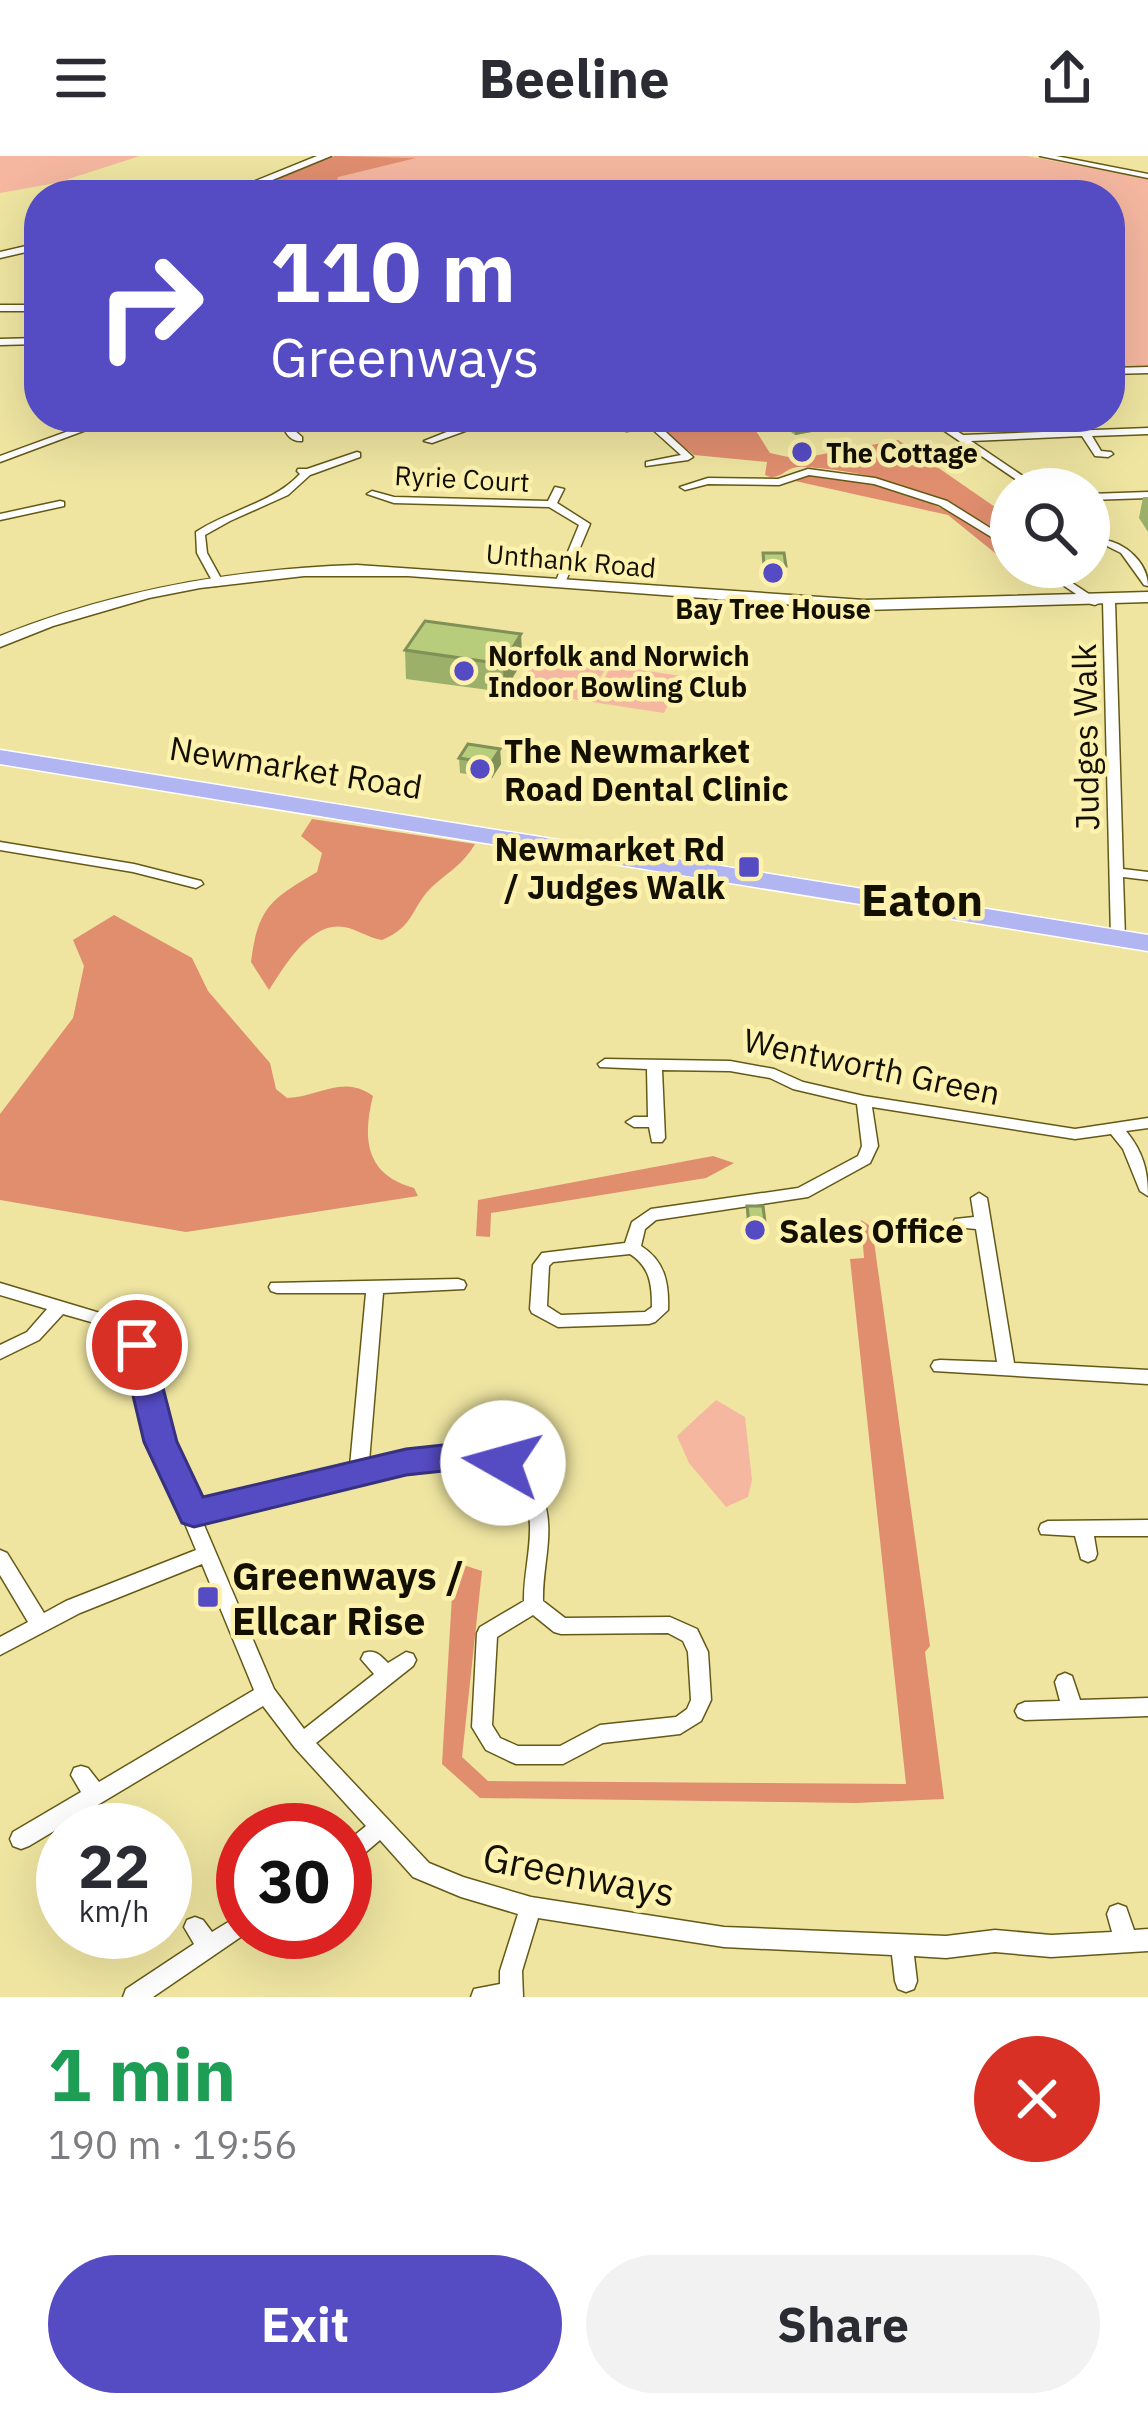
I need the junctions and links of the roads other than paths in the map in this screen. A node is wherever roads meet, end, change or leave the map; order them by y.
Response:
1 (326, 156) edge
2 (1044, 156) edge
3 (1148, 176) edge
4 (264, 180) edge
5 (75, 432) edge
6 (290, 432) edge
7 (456, 432) edge
8 (661, 432) edge
9 (951, 432) edge
10 (1116, 432) edge
11 (1085, 433) junction
12 (1024, 434) joint
13 (960, 438) junction
14 (299, 439) dead end
15 (436, 440) dead end
16 (1098, 454) dead end
17 (357, 455) dead end
18 (0, 459) edge
19 (650, 464) dead end
20 (1005, 468) edge
21 (685, 487) dead end
22 (559, 489) dead end
23 (372, 494) dead end
24 (1148, 495) edge
25 (1110, 496) edge
26 (60, 504) dead end
27 (551, 504) junction
28 (0, 517) edge
29 (990, 533) edge
30 (1110, 543) edge
31 (560, 583) junction
32 (1148, 583) edge
33 (219, 584) junction
34 (1078, 588) edge
35 (1148, 598) edge
36 (1101, 601) junction
37 (0, 642) edge
38 (0, 757) edge
39 (0, 846) edge
40 (1116, 872) junction
41 (1148, 875) edge
42 (196, 884) dead end
43 (1118, 938) junction
44 (1148, 943) edge
45 (605, 1064) dead end
46 (654, 1065) junction
47 (864, 1102) junction
48 (634, 1123) dead end
49 (1148, 1123) edge
50 (1116, 1130) junction
51 (1148, 1191) edge
52 (979, 1198) dead end
53 (961, 1223) dead end
54 (983, 1223) junction
55 (632, 1248) junction
56 (458, 1285) dead end
57 (277, 1287) dead end
58 (375, 1287) junction
59 (0, 1289) edge
60 (60, 1306) junction
61 (0, 1353) edge
62 (940, 1366) dead end
63 (1006, 1366) junction
64 (1148, 1377) edge
65 (359, 1473) junction
66 (194, 1513) junction
67 (1148, 1528) edge
68 (1048, 1529) dead end
69 (1083, 1530) junction
70 (208, 1553) junction
71 (1088, 1554) dead end
72 (0, 1558) edge
73 (534, 1605) junction
74 (40, 1624) junction
75 (0, 1647) edge
76 (371, 1659) dead end
77 (406, 1660) dead end
78 (388, 1675) junction
79 (1065, 1682) dead end
80 (266, 1694) junction
81 (1148, 1707) edge
82 (1072, 1711) junction
83 (1025, 1712) dead end
84 (302, 1742) junction
85 (380, 1827) junction
86 (372, 1834) edge
87 (21, 1839) dead end
88 (531, 1907) junction
89 (1118, 1913) dead end
90 (216, 1932) edge
91 (1137, 1941) edge
92 (902, 1944) junction
93 (906, 1981) dead end
94 (511, 1996) edge
95 (134, 1997) edge
96 (482, 1997) edge

1 - 4 street
2 - 3 street
5 - 18 street
6 - 14 street
7 - 15 street, Ryrie Court
8 - 19 street
9 - 13 street
10 - 11 street
11 - 12 street
11 - 16 street
12 - 13 street
13 - 20 street
17 - 33 street
21 - 29 street
22 - 27 street, Ryrie Court
23 - 27 street, Ryrie Court
24 - 25 street
26 - 28 street
27 - 31 street, Ryrie Court
30 - 32 street
31 - 33 street, Unthank Road
31 - 36 street, Unthank Road
33 - 37 street, Unthank Road
34 - 36 street
35 - 36 street, Unthank Road
36 - 40 street, Judges Walk
38 - 43 highway, Newmarket Road
39 - 42 street
40 - 41 street, Judges Walk
40 - 43 street, Judges Walk
43 - 44 highway, Newmarket Road
45 - 46 street, Wentworth Green
46 - 47 street, Wentworth Green
46 - 48 street
47 - 50 street, Wentworth Green
47 - 55 street
49 - 50 street, Wentworth Green
50 - 51 street
52 - 54 street
53 - 54 street
54 - 63 street
55 - 55 street
56 - 58 street
57 - 58 street
58 - 65 street
59 - 60 street, Greenways
60 - 61 street
60 - 66 street, Greenways
62 - 63 street
63 - 64 street
65 - 66 street
65 - 73 street
66 - 70 street, Greenways
67 - 69 street
68 - 69 street
69 - 71 street
70 - 74 street
70 - 80 street, Greenways
72 - 74 street
73 - 73 street
74 - 75 street
76 - 78 street
77 - 78 street
78 - 84 street
79 - 82 street
80 - 84 street, Greenways
80 - 87 street
81 - 82 street
82 - 83 street
84 - 85 street, Greenways
85 - 86 street
85 - 88 street, Greenways
88 - 92 street, Greenways
88 - 94 street
89 - 91 street
90 - 95 street
91 - 92 street, Greenways
92 - 93 street
94 - 96 street

